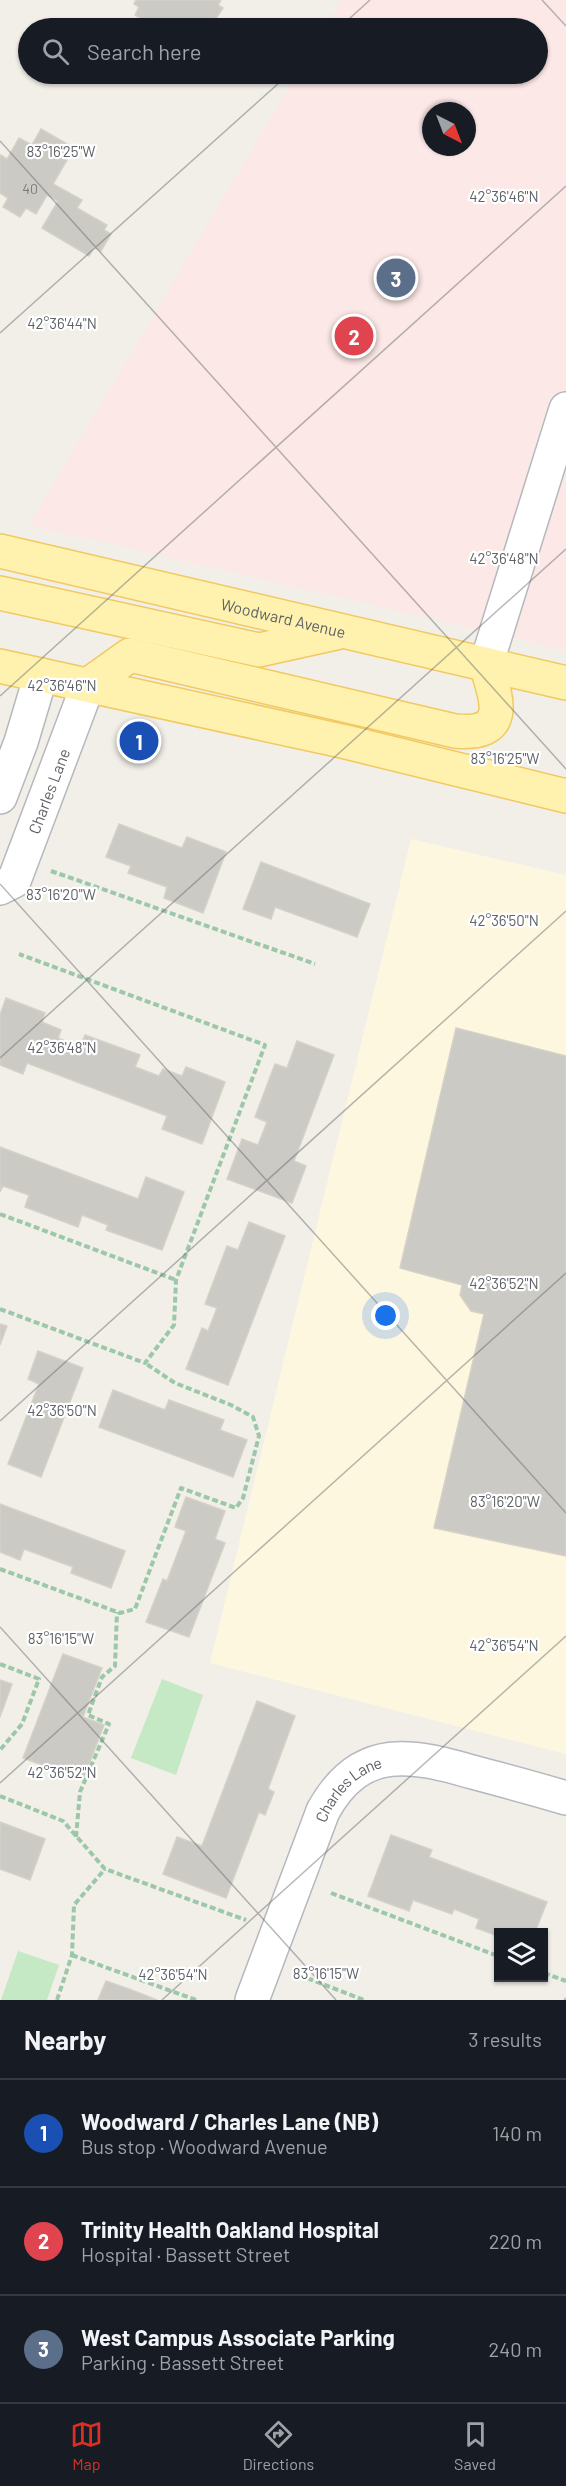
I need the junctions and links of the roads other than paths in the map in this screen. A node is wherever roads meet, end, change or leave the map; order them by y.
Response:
1 (566, 410) edge
2 (0, 551) edge
3 (0, 593) edge
4 (344, 631) junction
5 (486, 665) junction
6 (0, 666) edge
7 (41, 675) junction
8 (566, 683) edge
9 (88, 685) junction
10 (566, 796) edge
11 (0, 797) edge
12 (0, 888) edge
13 (566, 1798) edge
14 (252, 2000) edge

1 - 5 street
2 - 4 main road, Woodward Avenue
3 - 4 main road
4 - 5 main road, Woodward Avenue
5 - 8 main road, Woodward Avenue
5 - 9 main road
6 - 7 main road
7 - 9 main road
7 - 11 street
9 - 10 main road
9 - 12 street, Charles Lane
13 - 14 street, Charles Lane

